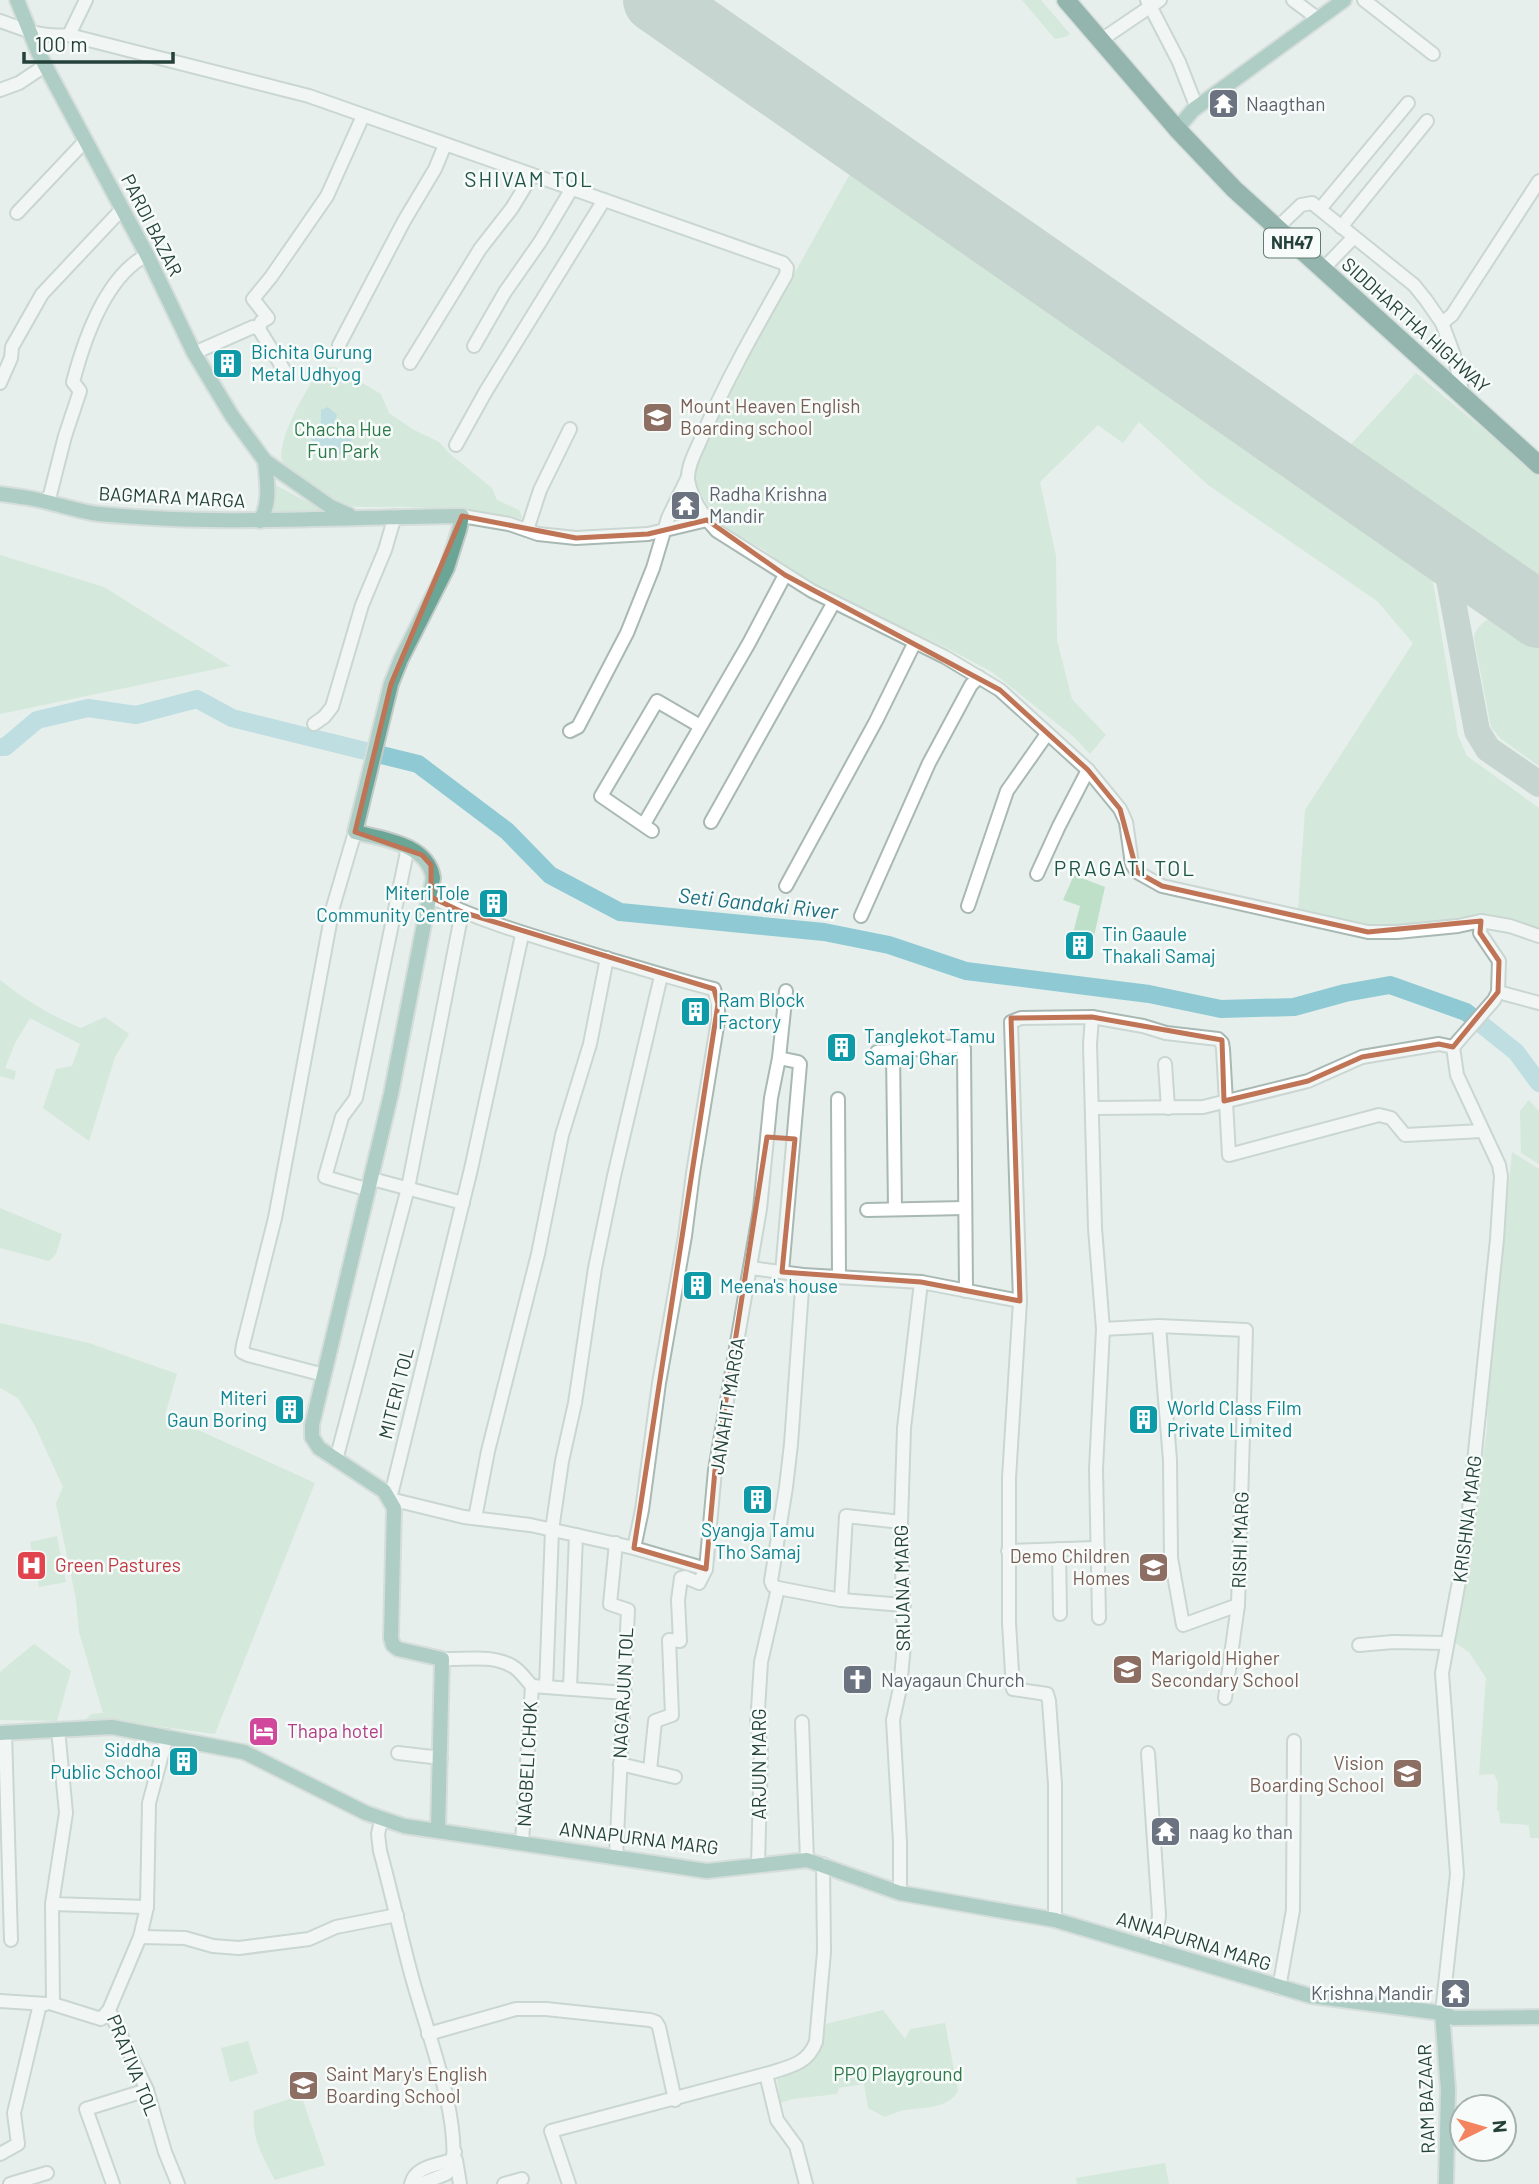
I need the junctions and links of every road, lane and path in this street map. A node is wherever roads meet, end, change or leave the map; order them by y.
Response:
1 (17, 0) edge
2 (86, 0) edge
3 (1066, 0) edge
4 (1293, 0) edge
5 (1344, 0) edge
6 (1364, 0) edge
7 (1153, 3) edge
8 (1317, 18) junction
9 (0, 21) edge
10 (30, 32) junction
11 (69, 35) junction
12 (1101, 40) junction
13 (1433, 54) dead end
14 (46, 65) junction
15 (0, 90) edge
16 (1408, 103) dead end
17 (1197, 108) junction
18 (363, 117) junction
19 (1427, 121) dead end
20 (1177, 129) junction
21 (86, 140) junction
22 (444, 145) junction
23 (531, 175) junction
24 (1539, 181) edge
25 (571, 190) junction
26 (604, 200) junction
27 (1320, 208) junction
28 (122, 209) junction
29 (17, 213) dead end
30 (1342, 227) junction
31 (1276, 229) junction
32 (1354, 237) junction
33 (147, 255) junction
34 (1323, 269) junction
35 (1442, 323) junction
36 (259, 329) junction
37 (339, 345) dead end
38 (474, 346) dead end
39 (194, 353) junction
40 (410, 363) dead end
41 (3, 367) edge
42 (284, 370) dead end
43 (0, 383) edge
44 (1463, 397) junction
45 (570, 429) dead end
46 (456, 445) dead end
47 (265, 461) junction
48 (1539, 465) edge
49 (688, 477) junction
50 (0, 494) edge
51 (45, 501) junction
52 (355, 516) junction
53 (396, 516) junction
54 (462, 516) junction
55 (707, 520) junction
56 (260, 521) junction
57 (527, 530) junction
58 (663, 531) junction
59 (785, 575) junction
60 (834, 601) junction
61 (915, 642) junction
62 (979, 677) junction
63 (314, 724) dead end
64 (700, 726) junction
65 (570, 731) dead end
66 (1047, 734) junction
67 (1088, 770) junction
68 (710, 822) dead end
69 (355, 832) junction
70 (408, 848) junction
71 (1037, 874) dead end
72 (786, 886) dead end
73 (431, 897) junction
74 (968, 906) dead end
75 (462, 912) junction
76 (861, 916) dead end
77 (1481, 921) junction
78 (522, 934) junction
79 (1539, 936) edge
80 (607, 958) junction
81 (661, 976) junction
82 (786, 991) dead end
83 (1498, 992) junction
84 (1539, 1003) edge
85 (1092, 1017) junction
86 (1455, 1043) junction
87 (892, 1051) junction
88 (877, 1052) dead end
89 (779, 1058) junction
90 (1165, 1064) dead end
91 (838, 1099) dead end
92 (1224, 1101) junction
93 (1092, 1108) junction
94 (1168, 1108) junction
95 (1482, 1130) junction
96 (370, 1185) junction
97 (408, 1188) junction
98 (463, 1203) junction
99 (965, 1208) junction
100 (895, 1209) junction
101 (867, 1210) dead end
102 (751, 1268) junction
103 (782, 1272) junction
104 (803, 1275) junction
105 (839, 1277) junction
106 (921, 1282) junction
107 (966, 1291) junction
108 (1020, 1301) junction
109 (1159, 1326) junction
110 (1103, 1329) junction
111 (324, 1375) junction
112 (335, 1460) junction
113 (390, 1499) junction
114 (475, 1518) junction
115 (901, 1522) junction
116 (552, 1530) junction
117 (576, 1535) junction
118 (615, 1543) junction
119 (634, 1548) junction
120 (1096, 1548) junction
121 (1059, 1549) junction
122 (1008, 1551) junction
123 (706, 1569) junction
124 (778, 1588) junction
125 (841, 1600) junction
126 (904, 1605) junction
127 (1238, 1605) junction
128 (1060, 1614) dead end
129 (1098, 1618) dead end
130 (1447, 1643) junction
131 (1359, 1645) dead end
132 (442, 1659) junction
133 (532, 1686) junction
134 (546, 1687) junction
135 (570, 1689) junction
136 (625, 1693) junction
137 (1225, 1698) dead end
138 (802, 1722) dead end
139 (58, 1729) junction
140 (2, 1732) edge
141 (167, 1736) junction
142 (1294, 1741) dead end
143 (398, 1753) dead end
144 (1148, 1753) dead end
145 (441, 1758) junction
146 (620, 1764) junction
147 (650, 1770) junction
148 (675, 1777) dead end
149 (385, 1821) junction
150 (438, 1831) junction
151 (523, 1842) junction
152 (617, 1857) junction
153 (807, 1860) junction
154 (823, 1864) junction
155 (758, 1866) junction
156 (900, 1893) junction
157 (52, 1903) junction
158 (147, 1907) junction
159 (397, 1915) junction
160 (1055, 1920) junction
161 (140, 1937) junction
162 (11, 1940) dead end
163 (1155, 1949) junction
164 (1279, 1988) junction
165 (0, 2001) edge
166 (46, 2004) junction
167 (109, 2010) junction
168 (1442, 2013) junction
169 (1539, 2017) edge
170 (428, 2034) junction
171 (766, 2074) junction
172 (147, 2090) junction
173 (675, 2100) junction
174 (455, 2152) junction
175 (0, 2154) edge
176 (47, 2173) dead end
177 (522, 2179) dead end
178 (10, 2184) edge
179 (113, 2184) edge
180 (178, 2184) edge
181 (411, 2184) edge
182 (420, 2184) edge
183 (460, 2184) edge
184 (504, 2184) edge
185 (569, 2184) edge
186 (806, 2184) edge
187 (1446, 2184) edge

1 - 10 main road, PARDI BAZAR
2 - 11 street
3 - 12 highway, SIDDHARTHA HIGHWAY / NH47
4 - 8 street
5 - 8 main road
6 - 13 street
7 - 12 street
7 - 17 street
8 - 17 main road
9 - 10 street
10 - 11 street
10 - 14 main road, PARDI BAZAR
11 - 18 street
12 - 20 highway, SIDDHARTHA HIGHWAY / NH47
14 - 15 street
14 - 21 main road, PARDI BAZAR
16 - 27 street
17 - 20 main road
18 - 22 street
18 - 36 street
19 - 30 street
20 - 31 highway, SIDDHARTHA HIGHWAY / NH47
21 - 28 main road, PARDI BAZAR
21 - 29 street
22 - 23 street
22 - 37 street
23 - 25 street
23 - 40 street
24 - 35 street
25 - 26 street
25 - 38 street
26 - 46 street
26 - 49 street
27 - 30 street
27 - 31 street
28 - 33 main road, PARDI BAZAR
28 - 41 street
30 - 32 street
31 - 34 highway, SIDDHARTHA HIGHWAY / NH47
32 - 34 street
32 - 35 street
33 - 39 main road, PARDI BAZAR
33 - 51 street
34 - 44 highway, SIDDHARTHA HIGHWAY / NH47
35 - 44 street
36 - 39 street
36 - 42 street
39 - 47 main road, PARDI BAZAR
41 - 43 street
44 - 48 highway, SIDDHARTHA HIGHWAY / NH47
45 - 57 street
47 - 52 main road, PARDI BAZAR
47 - 56 main road
49 - 55 street
49 - 58 street
50 - 51 main road, BAGMARA MARGA
51 - 56 main road, BAGMARA MARGA
52 - 53 main road, BAGMARA MARGA
52 - 56 main road, BAGMARA MARGA
53 - 54 main road, BAGMARA MARGA
53 - 63 street
54 - 57 street
54 - 69 main road
55 - 58 street
55 - 59 street
57 - 58 street
58 - 65 street
59 - 60 street
59 - 64 street
60 - 61 street
60 - 68 street
61 - 62 street
61 - 72 street
62 - 66 street
62 - 76 street
64 - 64 street
66 - 67 street
66 - 74 street
67 - 71 street
67 - 77 street
69 - 70 main road
69 - 111 street
70 - 73 main road
70 - 96 street
73 - 75 street
73 - 96 main road
75 - 78 street
75 - 97 street
77 - 79 street
77 - 83 street
78 - 80 street
78 - 98 street, MITERI TOL
80 - 81 street
80 - 114 street
81 - 116 street
81 - 119 street
82 - 89 street, JANAHIT MARGA
83 - 84 street
83 - 86 street
85 - 92 street
85 - 93 street
85 - 108 street
86 - 92 street
86 - 95 street, KRISHNA MARG
87 - 88 street
87 - 99 street
87 - 100 street
89 - 102 street, JANAHIT MARGA
89 - 103 street
90 - 94 street
91 - 105 street
92 - 94 street
92 - 95 street
93 - 94 street
93 - 110 street
95 - 130 street, KRISHNA MARG
96 - 97 street
96 - 111 main road
97 - 98 street
97 - 112 street
98 - 113 street, MITERI TOL
99 - 100 street
99 - 107 street
100 - 101 street
102 - 103 street
102 - 123 street, JANAHIT MARGA
103 - 104 street
104 - 105 street
104 - 124 street, ARJUN MARG
105 - 106 street
106 - 107 street
106 - 115 street, SRIJANA MARG
107 - 108 street
108 - 122 street
109 - 110 street, RISHI MARG
109 - 127 street, RISHI MARG
109 - 127 street, RISHI MARG
110 - 120 street
111 - 112 main road
112 - 113 main road
113 - 114 street
113 - 132 main road, MITERI TOL
114 - 116 street
115 - 125 street
115 - 126 street, SRIJANA MARG
116 - 117 street
116 - 134 street
117 - 118 street
117 - 135 street
118 - 119 street
118 - 136 street, NAGARJUN TOL
119 - 123 street
120 - 121 street
120 - 129 street
121 - 122 street
121 - 128 street
122 - 160 street
123 - 147 street
124 - 125 street
124 - 155 street, ARJUN MARG
125 - 126 street
126 - 156 street, SRIJANA MARG
127 - 137 street
130 - 131 street
130 - 168 street, KRISHNA MARG
132 - 133 street
132 - 145 main road
133 - 134 street
133 - 151 street, NAGBELI CHOK
134 - 135 street
135 - 136 street
136 - 146 street, NAGARJUN TOL
138 - 153 street
139 - 140 main road, ANNAPURNA MARG
139 - 141 main road, ANNAPURNA MARG
139 - 157 street
140 - 162 street
141 - 149 main road, ANNAPURNA MARG
141 - 158 street, PRATIVA TOL
142 - 164 street
143 - 145 street
144 - 163 street
145 - 150 main road
146 - 147 street
146 - 152 street, NAGARJUN TOL
147 - 148 street
149 - 150 main road, ANNAPURNA MARG
149 - 159 street
150 - 151 main road, ANNAPURNA MARG
151 - 152 main road, ANNAPURNA MARG
152 - 155 main road, ANNAPURNA MARG
153 - 154 main road, ANNAPURNA MARG
153 - 155 main road, ANNAPURNA MARG
154 - 156 main road, ANNAPURNA MARG
154 - 171 street
156 - 160 main road, ANNAPURNA MARG
157 - 158 street
157 - 166 street
158 - 161 street, PRATIVA TOL
159 - 161 street
159 - 170 street
160 - 163 main road, ANNAPURNA MARG
161 - 167 street, PRATIVA TOL
163 - 164 main road, ANNAPURNA MARG
164 - 168 main road, ANNAPURNA MARG
165 - 166 street
166 - 167 street
166 - 175 street
167 - 172 street, PRATIVA TOL
168 - 169 main road, ANNAPURNA MARG
168 - 187 main road, RAM BAZAAR
170 - 173 street
170 - 174 street
171 - 173 street
171 - 186 street
172 - 179 street
172 - 180 street, PRATIVA TOL
173 - 185 street
174 - 181 street
174 - 182 street
174 - 183 street
176 - 178 street
177 - 184 street

